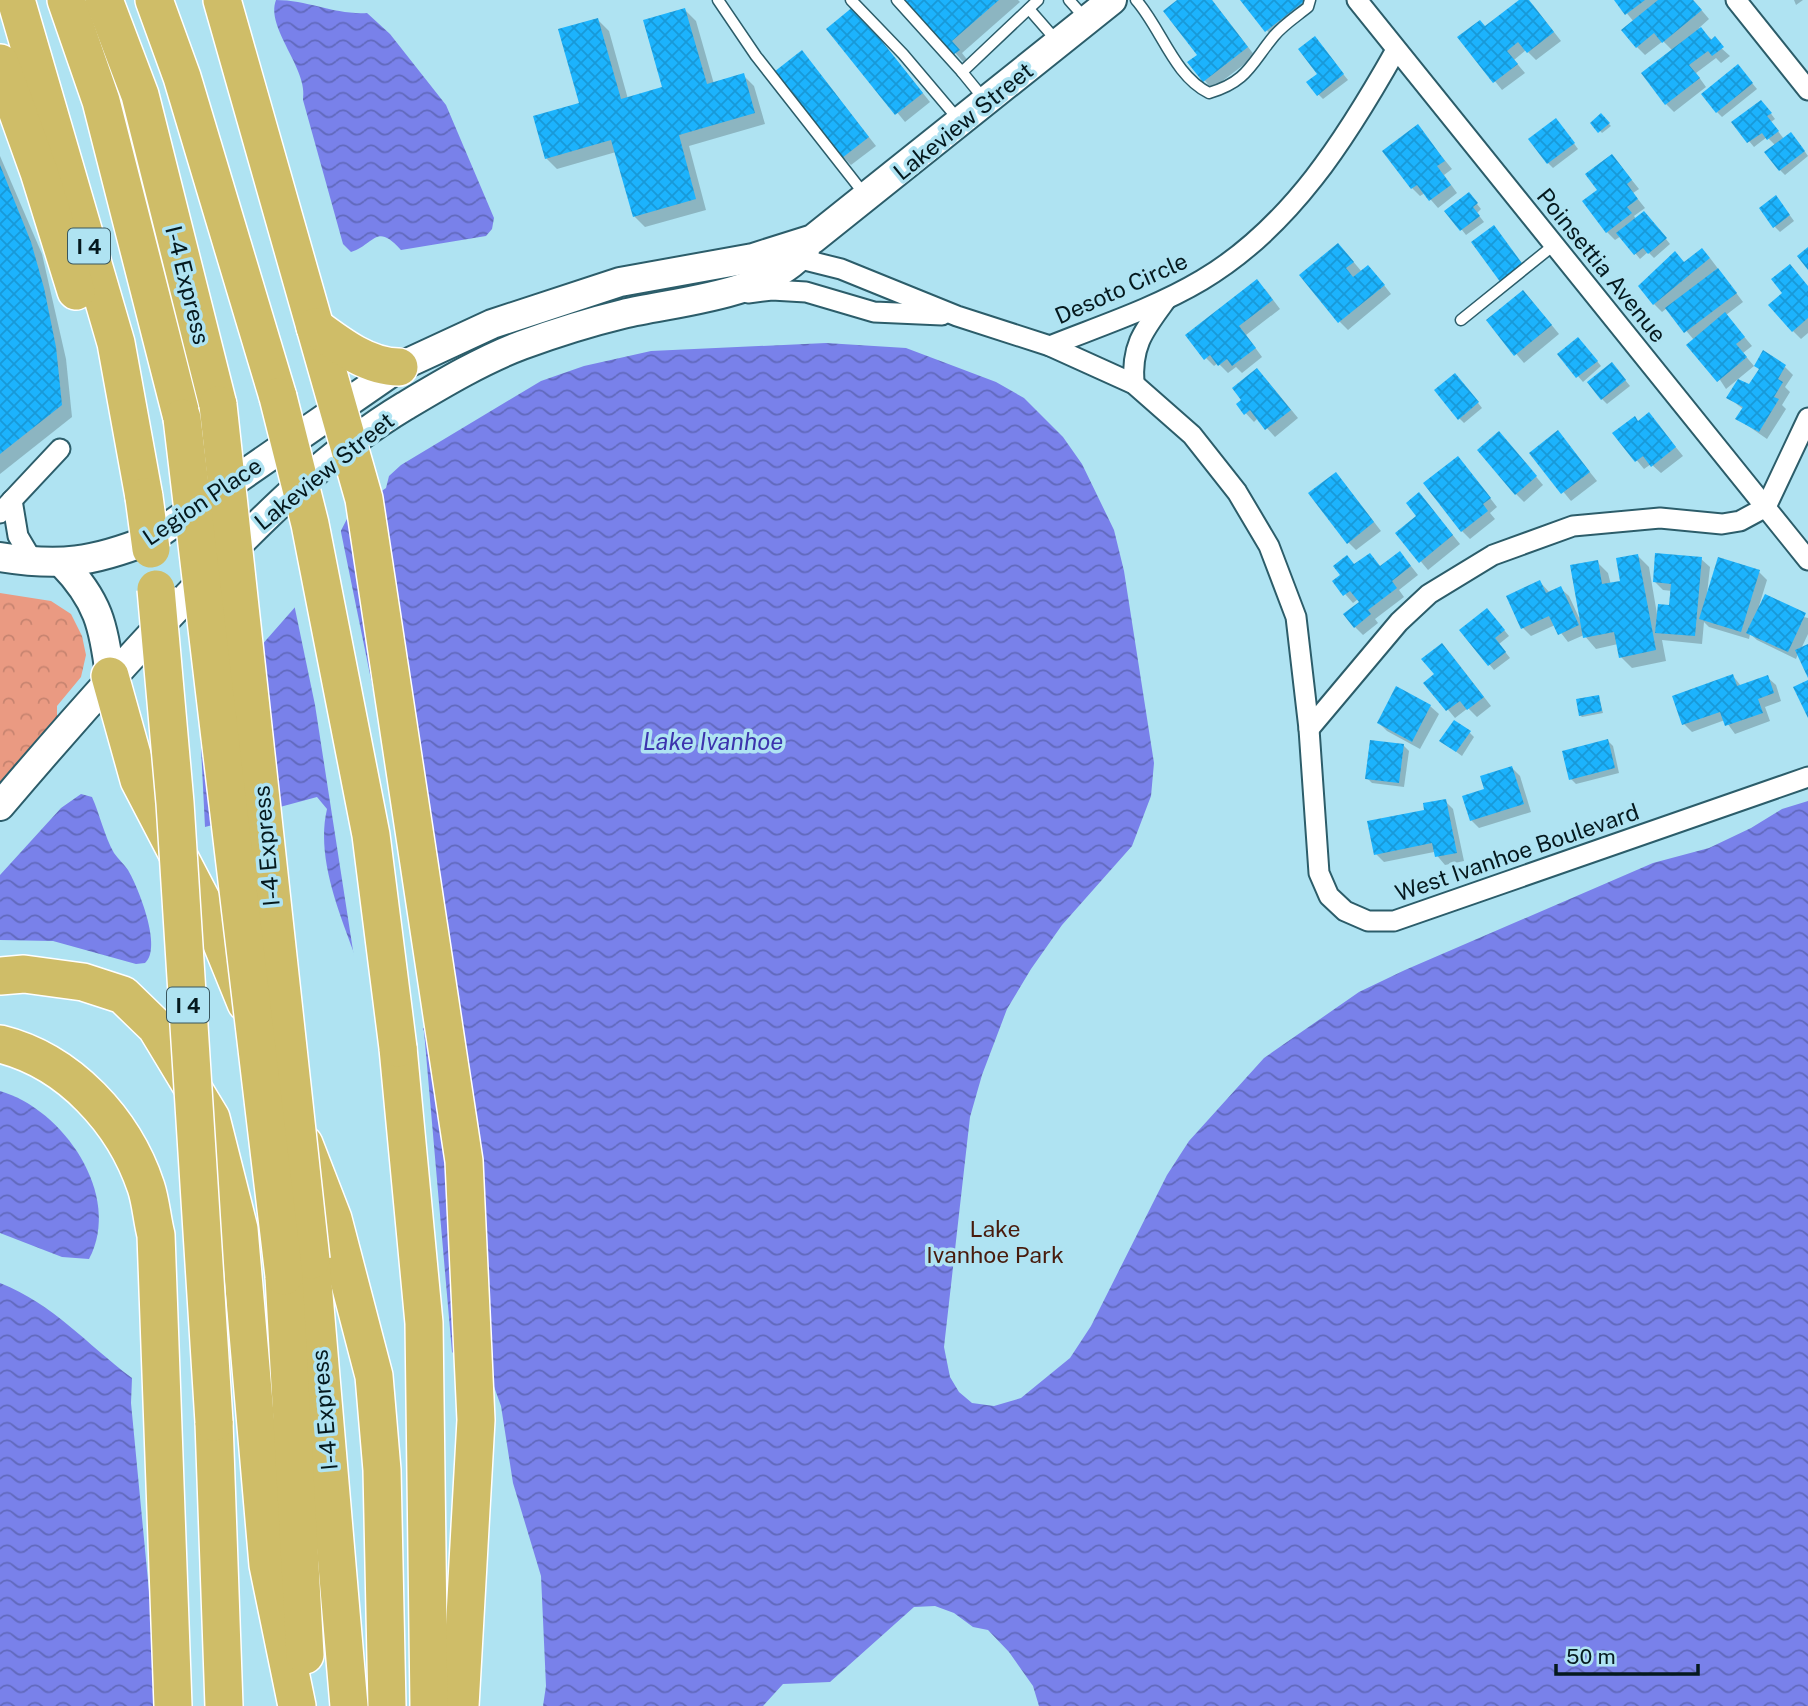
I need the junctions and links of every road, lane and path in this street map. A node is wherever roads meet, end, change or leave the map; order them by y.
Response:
1 (16, 0) edge
2 (66, 0) edge
3 (104, 0) edge
4 (153, 0) edge
5 (180, 0) edge
6 (222, 0) edge
7 (718, 0) edge
8 (850, 0) edge
9 (897, 0) edge
10 (1038, 0) edge
11 (1112, 0) edge
12 (1136, 0) edge
13 (1310, 0) edge
14 (1357, 0) edge
15 (1736, 0) edge
16 (1029, 9) junction
17 (1078, 10) edge
18 (1058, 43) junction
19 (1396, 50) junction
20 (0, 63) edge
21 (962, 72) junction
22 (182, 77) junction
23 (1808, 90) edge
24 (987, 102) junction
25 (961, 122) junction
26 (867, 198) junction
27 (1554, 244) junction
28 (806, 248) junction
29 (708, 298) junction
30 (1168, 298) junction
31 (957, 316) junction
32 (1461, 320) dead end
33 (315, 327) junction
34 (1050, 346) junction
35 (399, 367) junction
36 (1134, 384) junction
37 (339, 407) junction
38 (1808, 418) edge
39 (348, 446) junction
40 (60, 449) dead end
41 (279, 449) joint
42 (137, 500) junction
43 (6, 506) edge
44 (1766, 508) junction
45 (0, 558) edge
46 (1808, 560) edge
47 (48, 563) junction
48 (110, 676) junction
49 (1310, 729) junction
50 (1808, 777) edge
51 (0, 806) edge
52 (0, 976) edge
53 (0, 1044) edge
54 (297, 1268) junction
55 (173, 1706) edge
56 (224, 1706) edge
57 (297, 1706) edge
58 (308, 1706) edge
59 (349, 1706) edge
60 (387, 1706) edge
61 (429, 1706) edge
62 (460, 1706) edge

1 - 42 highway, I 4
2 - 54 highway, I-4 Express, bridge
3 - 54 highway, I-4 Express, bridge
4 - 22 highway
5 - 22 highway
6 - 33 highway
7 - 26 lane
8 - 25 lane
9 - 21 lane
10 - 16 lane
11 - 17 street, Lakeview Street
12 - 13 lane
14 - 19 street, Poinsettia Avenue
15 - 23 street
16 - 18 lane
16 - 21 lane
17 - 18 street, Lakeview Street
18 - 24 street, Lakeview Street
19 - 27 street, Poinsettia Avenue
19 - 30 street, Desoto Circle
20 - 42 highway
21 - 24 lane
22 - 61 highway, bridge
24 - 25 street, Lakeview Street
25 - 26 street, Lakeview Street
26 - 28 street, Lakeview Street
27 - 32 lane
27 - 44 street, Poinsettia Avenue
28 - 29 street, Lakeview Street
28 - 31 street, West Ivanhoe Boulevard
28 - 35 street, Lakeview Street
29 - 31 street, West Ivanhoe Boulevard
29 - 39 street, Lakeview Street
30 - 34 street, Desoto Circle
30 - 36 street
31 - 34 street, West Ivanhoe Boulevard
33 - 35 highway
33 - 37 highway
34 - 36 street, West Ivanhoe Boulevard
35 - 37 street, Lakeview Street
36 - 49 street, West Ivanhoe Boulevard
37 - 39 highway
37 - 41 street, Lakeview Street
38 - 44 street
39 - 48 street, Lakeview Street
39 - 62 highway
40 - 43 street
41 - 47 street, Legion Place
42 - 56 highway, I 4, bridge
43 - 47 street
44 - 46 street, Poinsettia Avenue
44 - 49 street
45 - 47 street, Legion Place
47 - 48 street
48 - 51 street, Lakeview Street
48 - 60 highway
49 - 50 street, West Ivanhoe Boulevard
52 - 57 highway
53 - 55 highway
54 - 58 highway, I-4 Express
54 - 59 highway, I-4 Express

